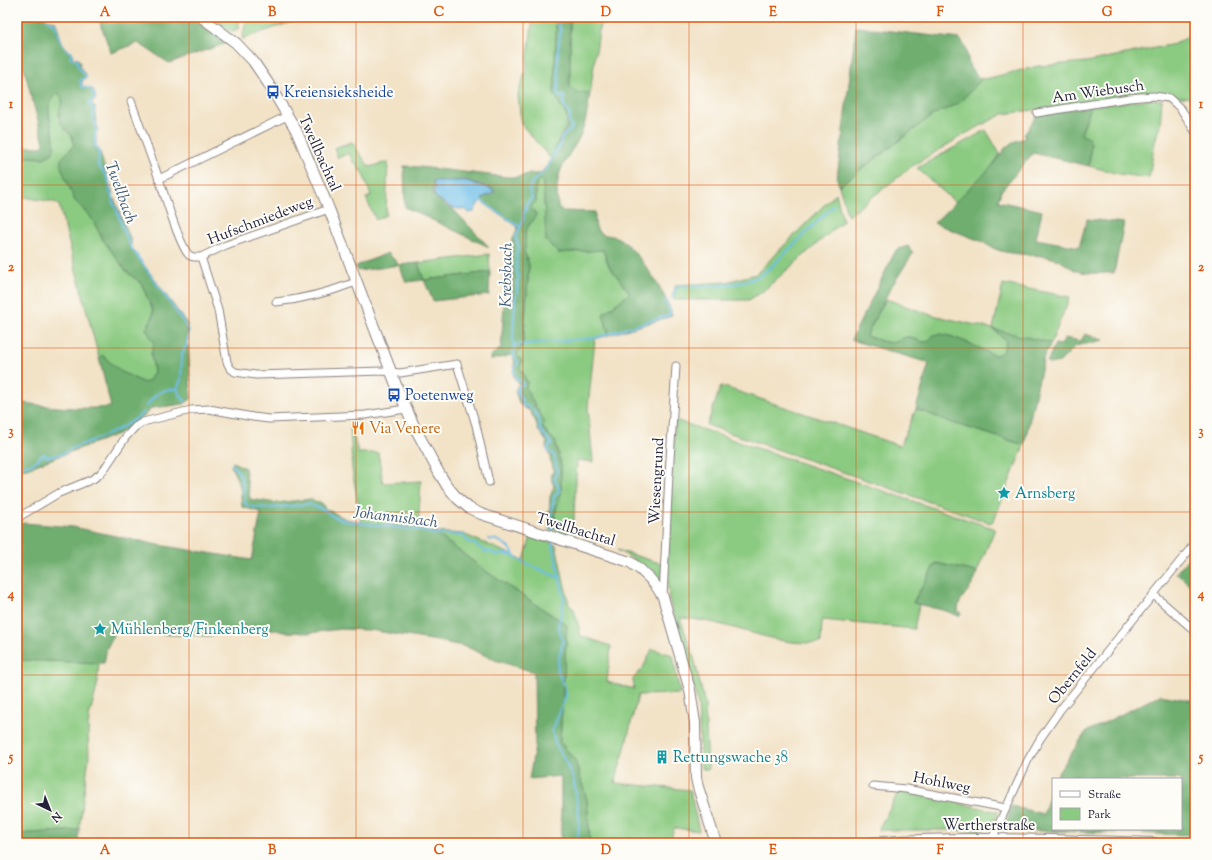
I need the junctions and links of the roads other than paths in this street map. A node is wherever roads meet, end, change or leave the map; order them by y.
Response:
1 (201, 17) edge
2 (132, 101) dead end
3 (1037, 113) dead end
4 (287, 116) junction
5 (1195, 131) edge
6 (160, 179) junction
7 (329, 209) junction
8 (202, 257) junction
9 (356, 282) junction
10 (276, 302) dead end
11 (676, 366) dead end
12 (391, 372) junction
13 (406, 409) junction
14 (489, 482) dead end
15 (17, 518) edge
16 (1195, 543) edge
17 (1154, 595) junction
18 (663, 597) junction
19 (1195, 631) edge
20 (873, 786) dead end
21 (1006, 808) junction
22 (992, 839) junction
23 (716, 843) edge
24 (871, 843) edge
25 (1155, 843) edge

1 - 4 street, Twellbachtal
2 - 6 street
3 - 5 street, Am Wiebusch
4 - 6 street
4 - 7 street, Twellbachtal
6 - 8 street
7 - 8 street, Hufschmiedeweg
7 - 9 street, Twellbachtal
8 - 12 street
9 - 10 street
9 - 12 street, Twellbachtal
11 - 18 street, Wiesengrund
12 - 13 street, Twellbachtal
12 - 14 street
13 - 15 street
13 - 18 street, Twellbachtal
16 - 17 street, Obernfeld
17 - 19 street
17 - 21 street, Obernfeld
18 - 23 street, Twellbachtal
20 - 21 street, Hohlweg
21 - 22 street, Obernfeld
22 - 24 street, Wertherstraße
22 - 25 street, Wertherstraße

